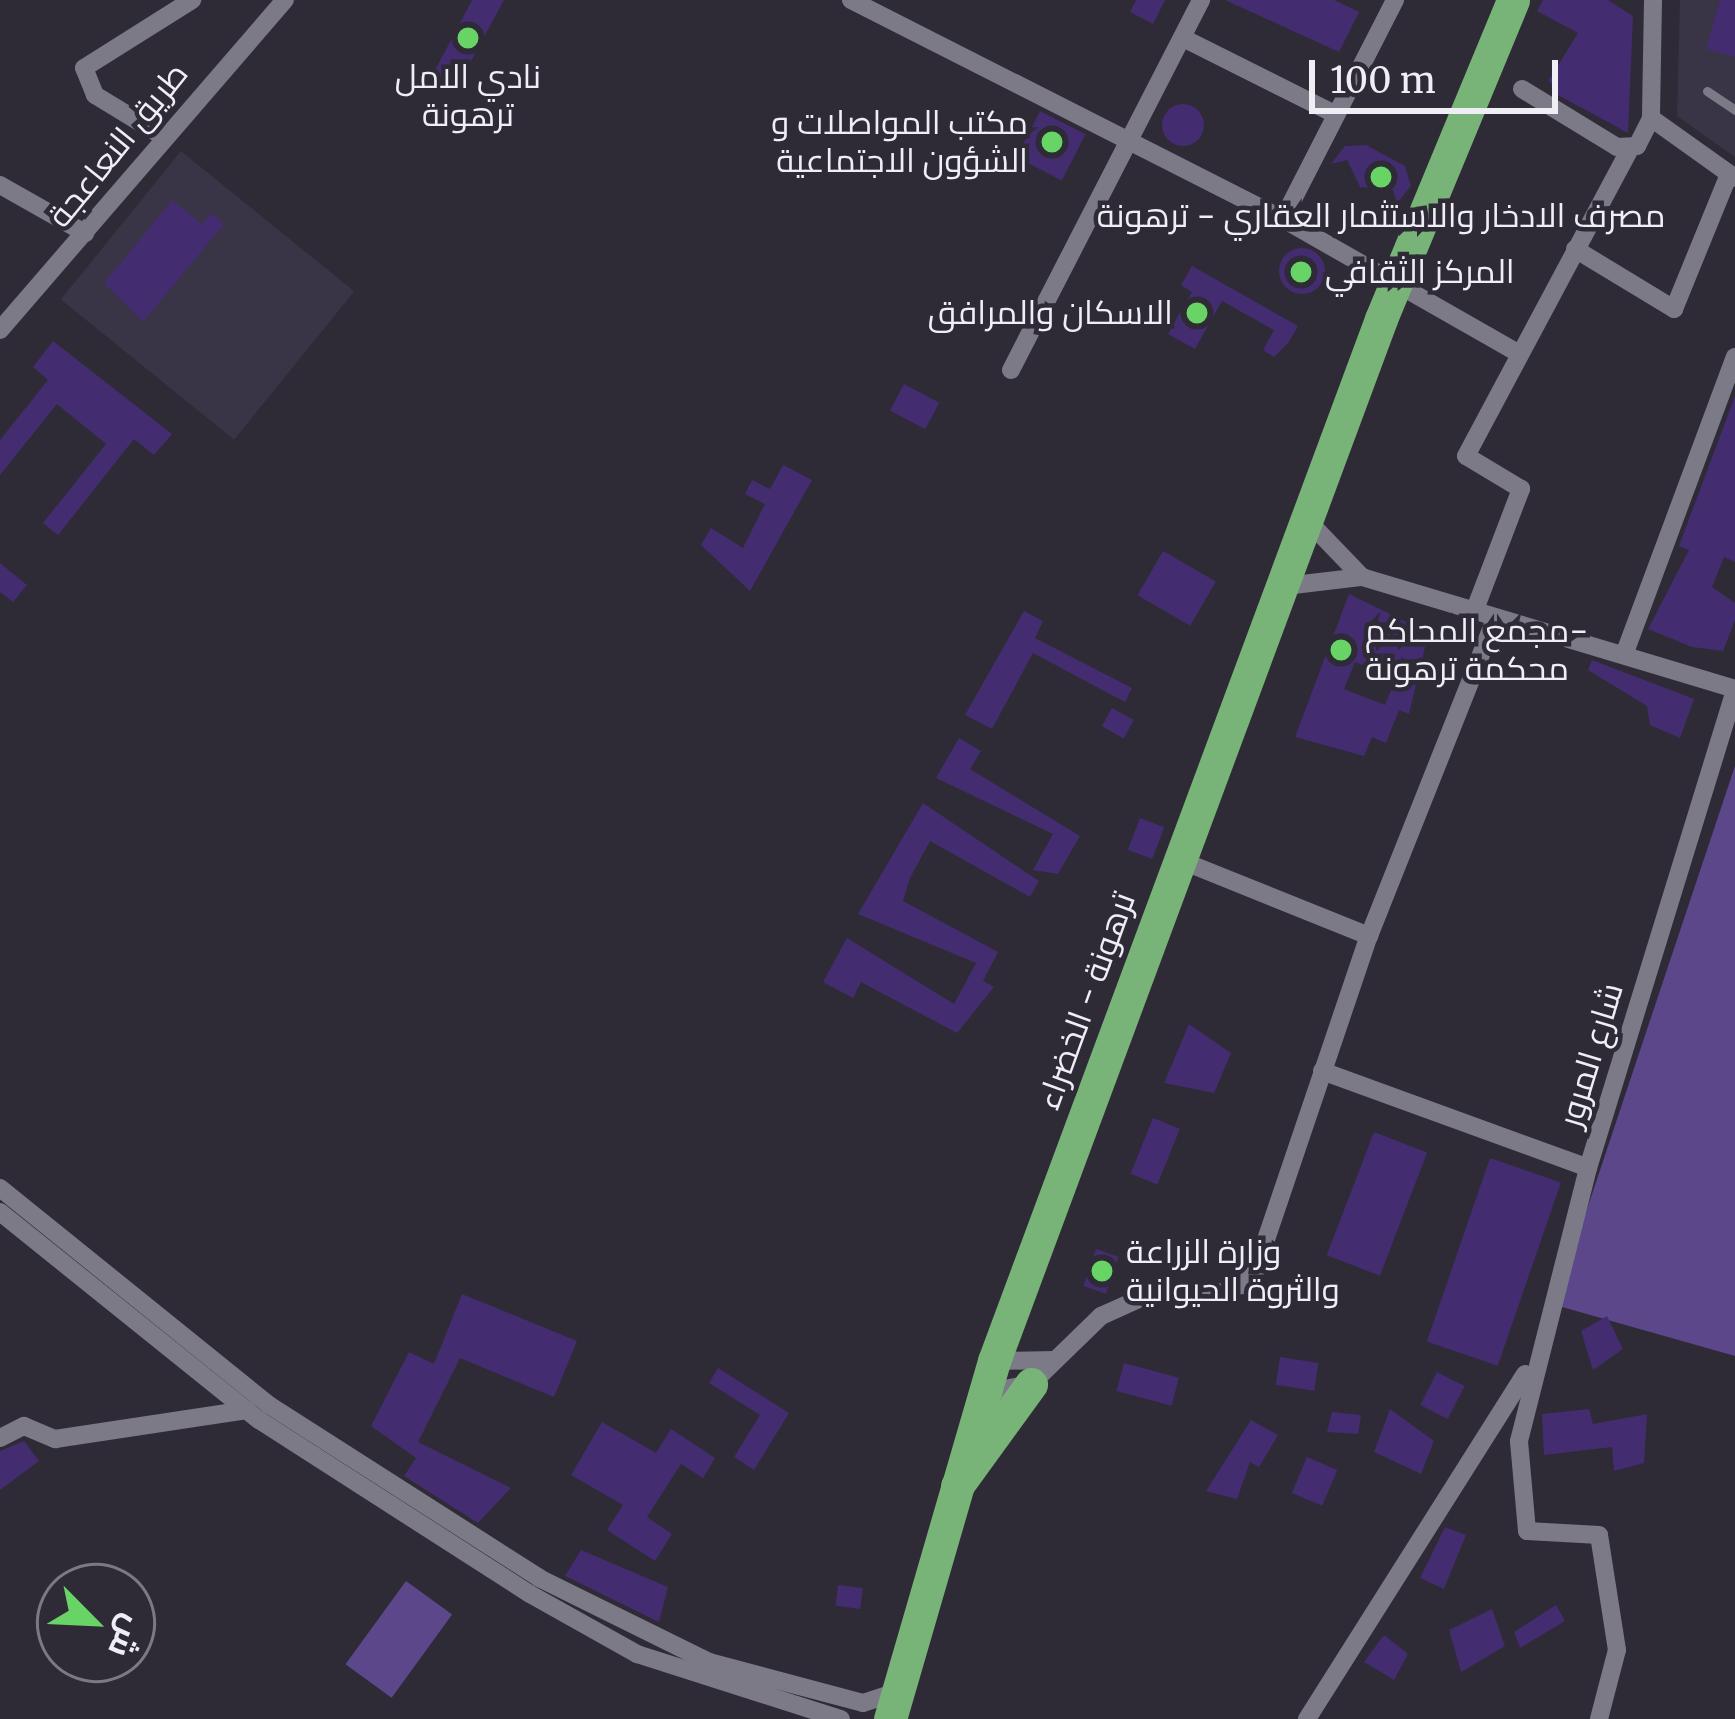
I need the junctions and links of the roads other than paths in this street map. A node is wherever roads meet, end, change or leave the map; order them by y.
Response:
1 (192, 0) edge
2 (285, 0) edge
3 (851, 0) edge
4 (1201, 0) edge
5 (1394, 0) edge
6 (1490, 0) edge
7 (1513, 0) edge
8 (1654, 0) edge
9 (1183, 38) junction
10 (1522, 89) dead end
11 (1707, 91) dead end
12 (1735, 110) edge
13 (1333, 113) junction
14 (1651, 118) junction
15 (164, 136) junction
16 (1130, 141) junction
17 (1630, 149) junction
18 (1732, 176) edge
19 (0, 185) edge
20 (1283, 219) junction
21 (85, 233) junction
22 (1575, 249) junction
23 (1392, 284) junction
24 (0, 329) edge
25 (1518, 353) junction
26 (1735, 357) edge
27 (1011, 370) dead end
28 (1309, 522) junction
29 (1362, 577) junction
30 (1285, 586) junction
31 (1474, 612) junction
32 (1495, 619) junction
33 (1624, 656) junction
34 (1735, 690) edge
35 (1180, 860) junction
36 (1369, 936) junction
37 (1322, 1071) junction
38 (1588, 1168) junction
39 (0, 1188) edge
40 (0, 1212) edge
41 (994, 1360) junction
42 (1532, 1363) junction
43 (1043, 1372) junction
44 (983, 1393) junction
45 (247, 1410) junction
46 (0, 1438) edge
47 (947, 1496) junction
48 (462, 1542) junction
49 (799, 1706) edge
50 (893, 1706) edge
51 (841, 1719) edge
52 (1306, 1719) edge
53 (1599, 1719) edge

1 - 15 street
2 - 15 street, طريق النعاعجة
3 - 16 street
4 - 9 street
5 - 13 street
6 - 23 highway
7 - 23 highway
8 - 14 street
9 - 13 street
9 - 16 street
10 - 17 street
11 - 12 lane
13 - 20 street
14 - 17 street
14 - 18 street
15 - 21 street, طريق النعاعجة
16 - 20 street
16 - 27 street
17 - 22 street
18 - 22 street
19 - 21 street
20 - 23 street
21 - 24 street, طريق النعاعجة
22 - 25 street
23 - 25 street
23 - 28 highway, ترهونة - الخضراء
25 - 31 street
26 - 33 street
28 - 29 street
28 - 30 highway, ترهونة - الخضراء
29 - 30 street
29 - 31 street
30 - 35 highway, ترهونة - الخضراء
31 - 32 street
32 - 33 street
32 - 36 street
33 - 34 street
34 - 38 street, شارع المرور
35 - 36 street
35 - 41 highway, ترهونة - الخضراء
36 - 37 street
37 - 38 street
37 - 43 street
38 - 42 street, شارع المرور
39 - 48 street
40 - 45 street
41 - 43 street
41 - 44 highway, ترهونة - الخضراء
42 - 52 street
42 - 53 street, شارع المرور
43 - 44 street
43 - 47 highway
44 - 47 highway, ترهونة - الخضراء
45 - 46 street
45 - 48 street
47 - 50 highway, ترهونة - الخضراء
48 - 49 street
49 - 50 street
49 - 51 street

